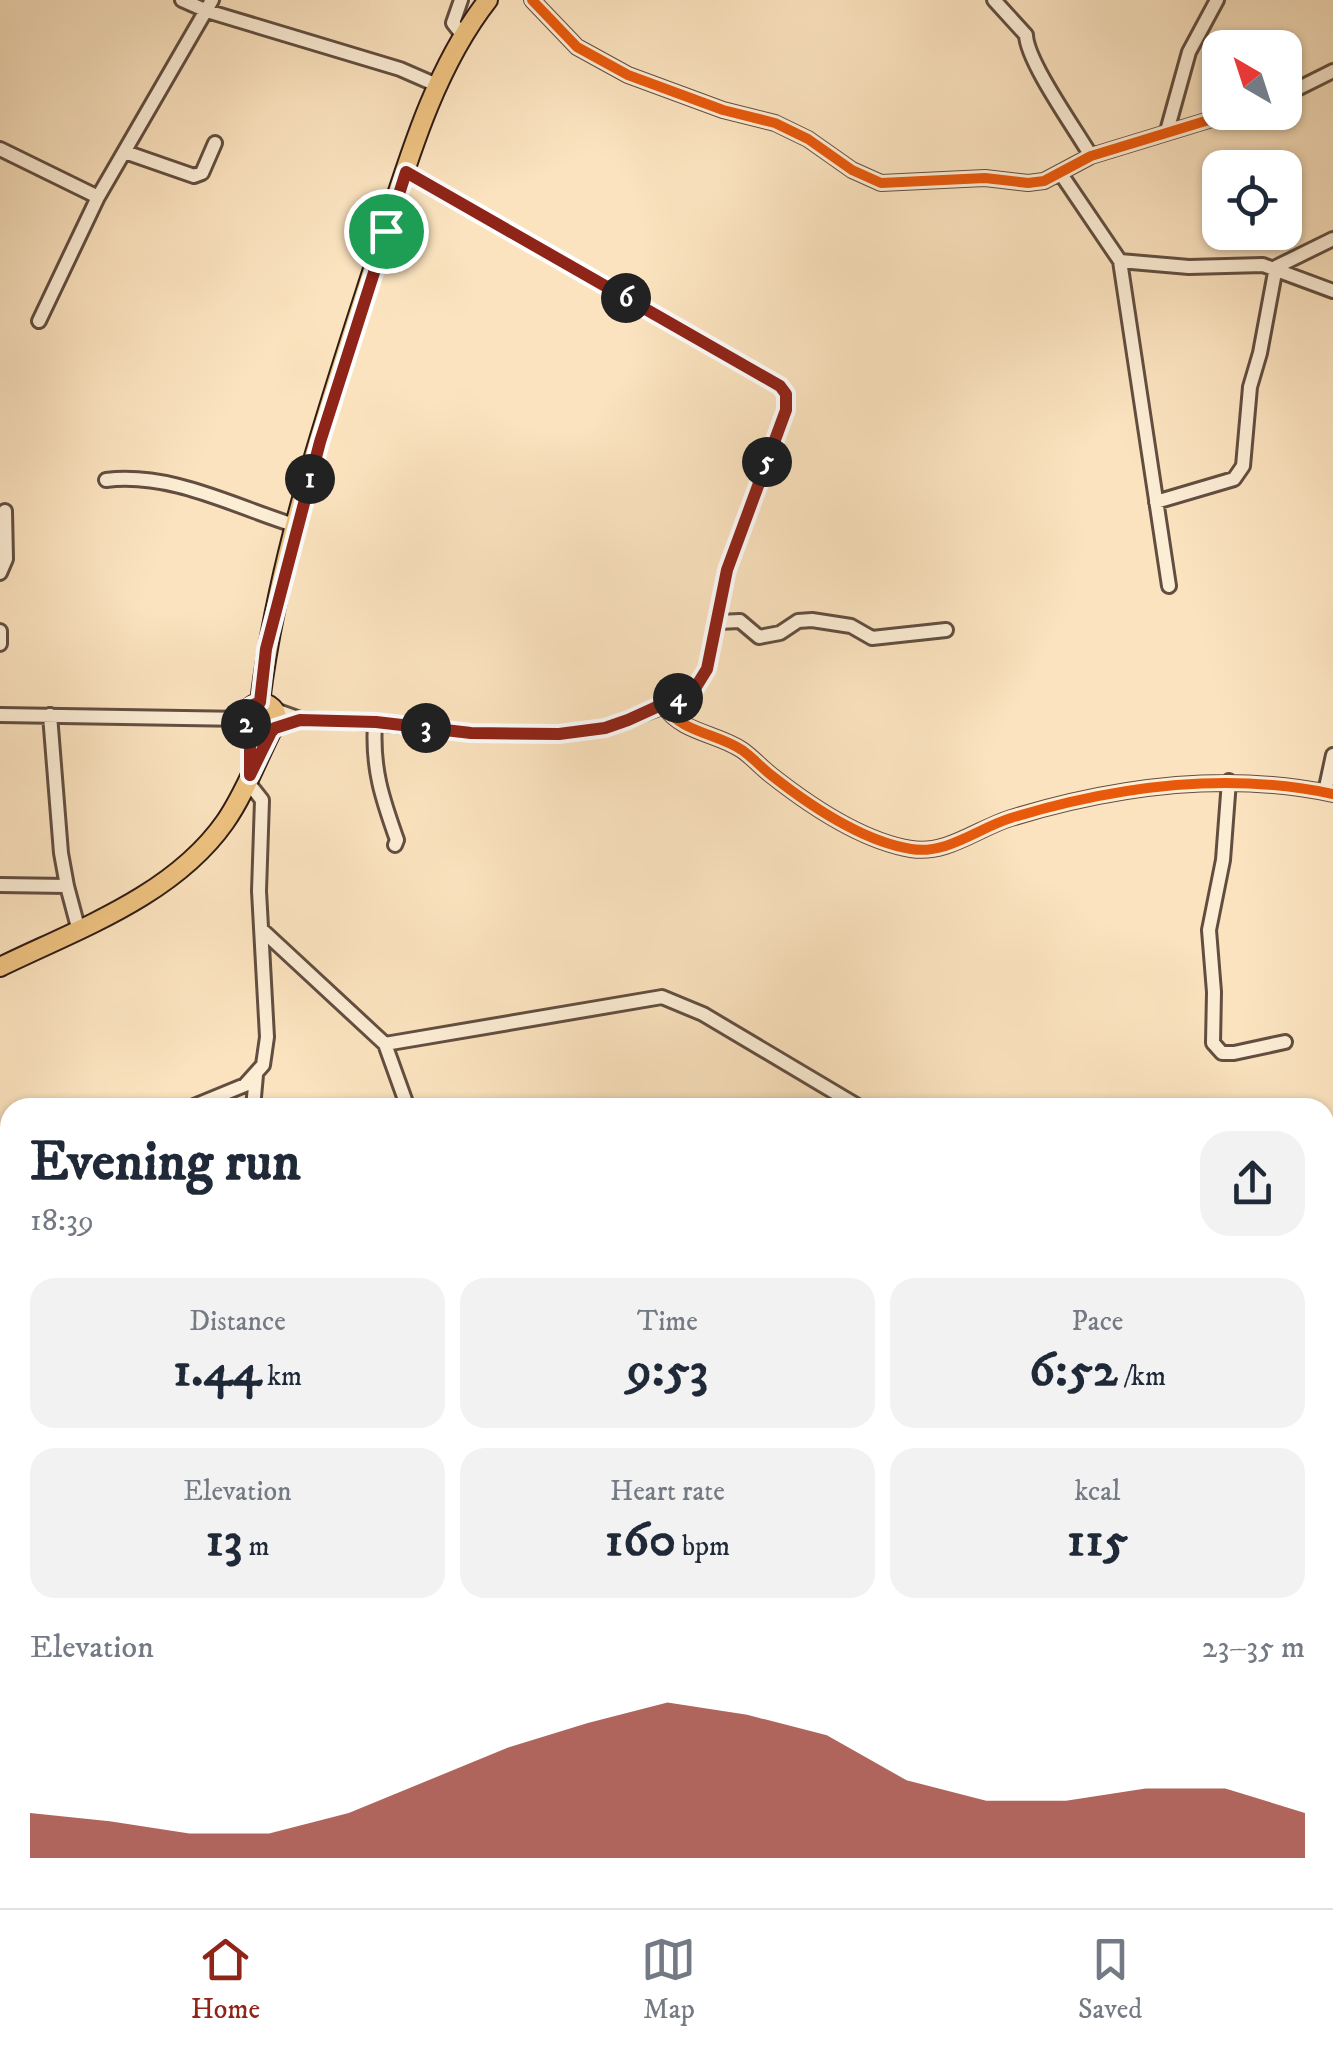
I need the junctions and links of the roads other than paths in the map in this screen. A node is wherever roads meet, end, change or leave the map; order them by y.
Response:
1 (182, 0) edge
2 (461, 0) edge
3 (488, 0) edge
4 (532, 0) edge
5 (994, 0) edge
6 (1217, 0) edge
7 (210, 6) edge
8 (464, 36) junction
9 (1333, 71) edge
10 (439, 86) junction
11 (1302, 87) edge
12 (1202, 121) edge
13 (1167, 131) junction
14 (215, 143) dead end
15 (0, 149) edge
16 (125, 152) junction
17 (1091, 156) junction
18 (406, 172) junction
19 (1060, 174) junction
20 (98, 196) junction
21 (1333, 239) edge
22 (1120, 261) junction
23 (1276, 267) junction
24 (1333, 291) edge
25 (40, 321) dead end
26 (106, 480) dead end
27 (1156, 502) junction
28 (5, 511) dead end
29 (297, 526) junction
30 (0, 573) edge
31 (1169, 586) dead end
32 (718, 622) junction
33 (946, 630) dead end
34 (0, 632) edge
35 (0, 644) edge
36 (664, 706) junction
37 (0, 714) edge
38 (50, 715) junction
39 (270, 718) junction
40 (376, 722) junction
41 (248, 725) junction
42 (1333, 755) edge
43 (249, 778) junction
44 (1229, 781) junction
45 (1329, 793) edge
46 (395, 845) dead end
47 (0, 885) edge
48 (67, 886) junction
49 (261, 929) junction
50 (80, 930) junction
51 (0, 967) edge
52 (1285, 1042) dead end
53 (385, 1044) junction
54 (256, 1075) junction
55 (212, 1098) edge
56 (254, 1098) edge
57 (404, 1098) edge
58 (844, 1098) edge

1 - 7 street
2 - 8 street
3 - 8 main road
4 - 19 street
5 - 17 street
6 - 13 street
7 - 10 street
7 - 16 street
8 - 10 main road
9 - 11 street
10 - 18 main road
12 - 13 street
13 - 17 street
14 - 16 street
15 - 20 street
16 - 20 street
17 - 19 street
18 - 29 main road
18 - 32 street
19 - 22 street
20 - 25 street
21 - 23 street
22 - 23 street
22 - 27 street
23 - 24 street
23 - 27 street
26 - 29 street
27 - 31 street
28 - 30 street
29 - 39 main road
32 - 33 street
32 - 36 street
34 - 35 street
36 - 40 street
36 - 44 street
37 - 38 street
38 - 41 street
38 - 48 street
39 - 40 street
39 - 41 main road
39 - 41 main road
39 - 43 main road
40 - 46 street
41 - 43 main road
42 - 45 street
43 - 49 street
43 - 50 main road
44 - 45 street
44 - 52 street
47 - 48 street
48 - 50 street
49 - 53 street
49 - 54 street
50 - 51 main road
53 - 57 street
53 - 58 street
54 - 55 street
54 - 56 street

